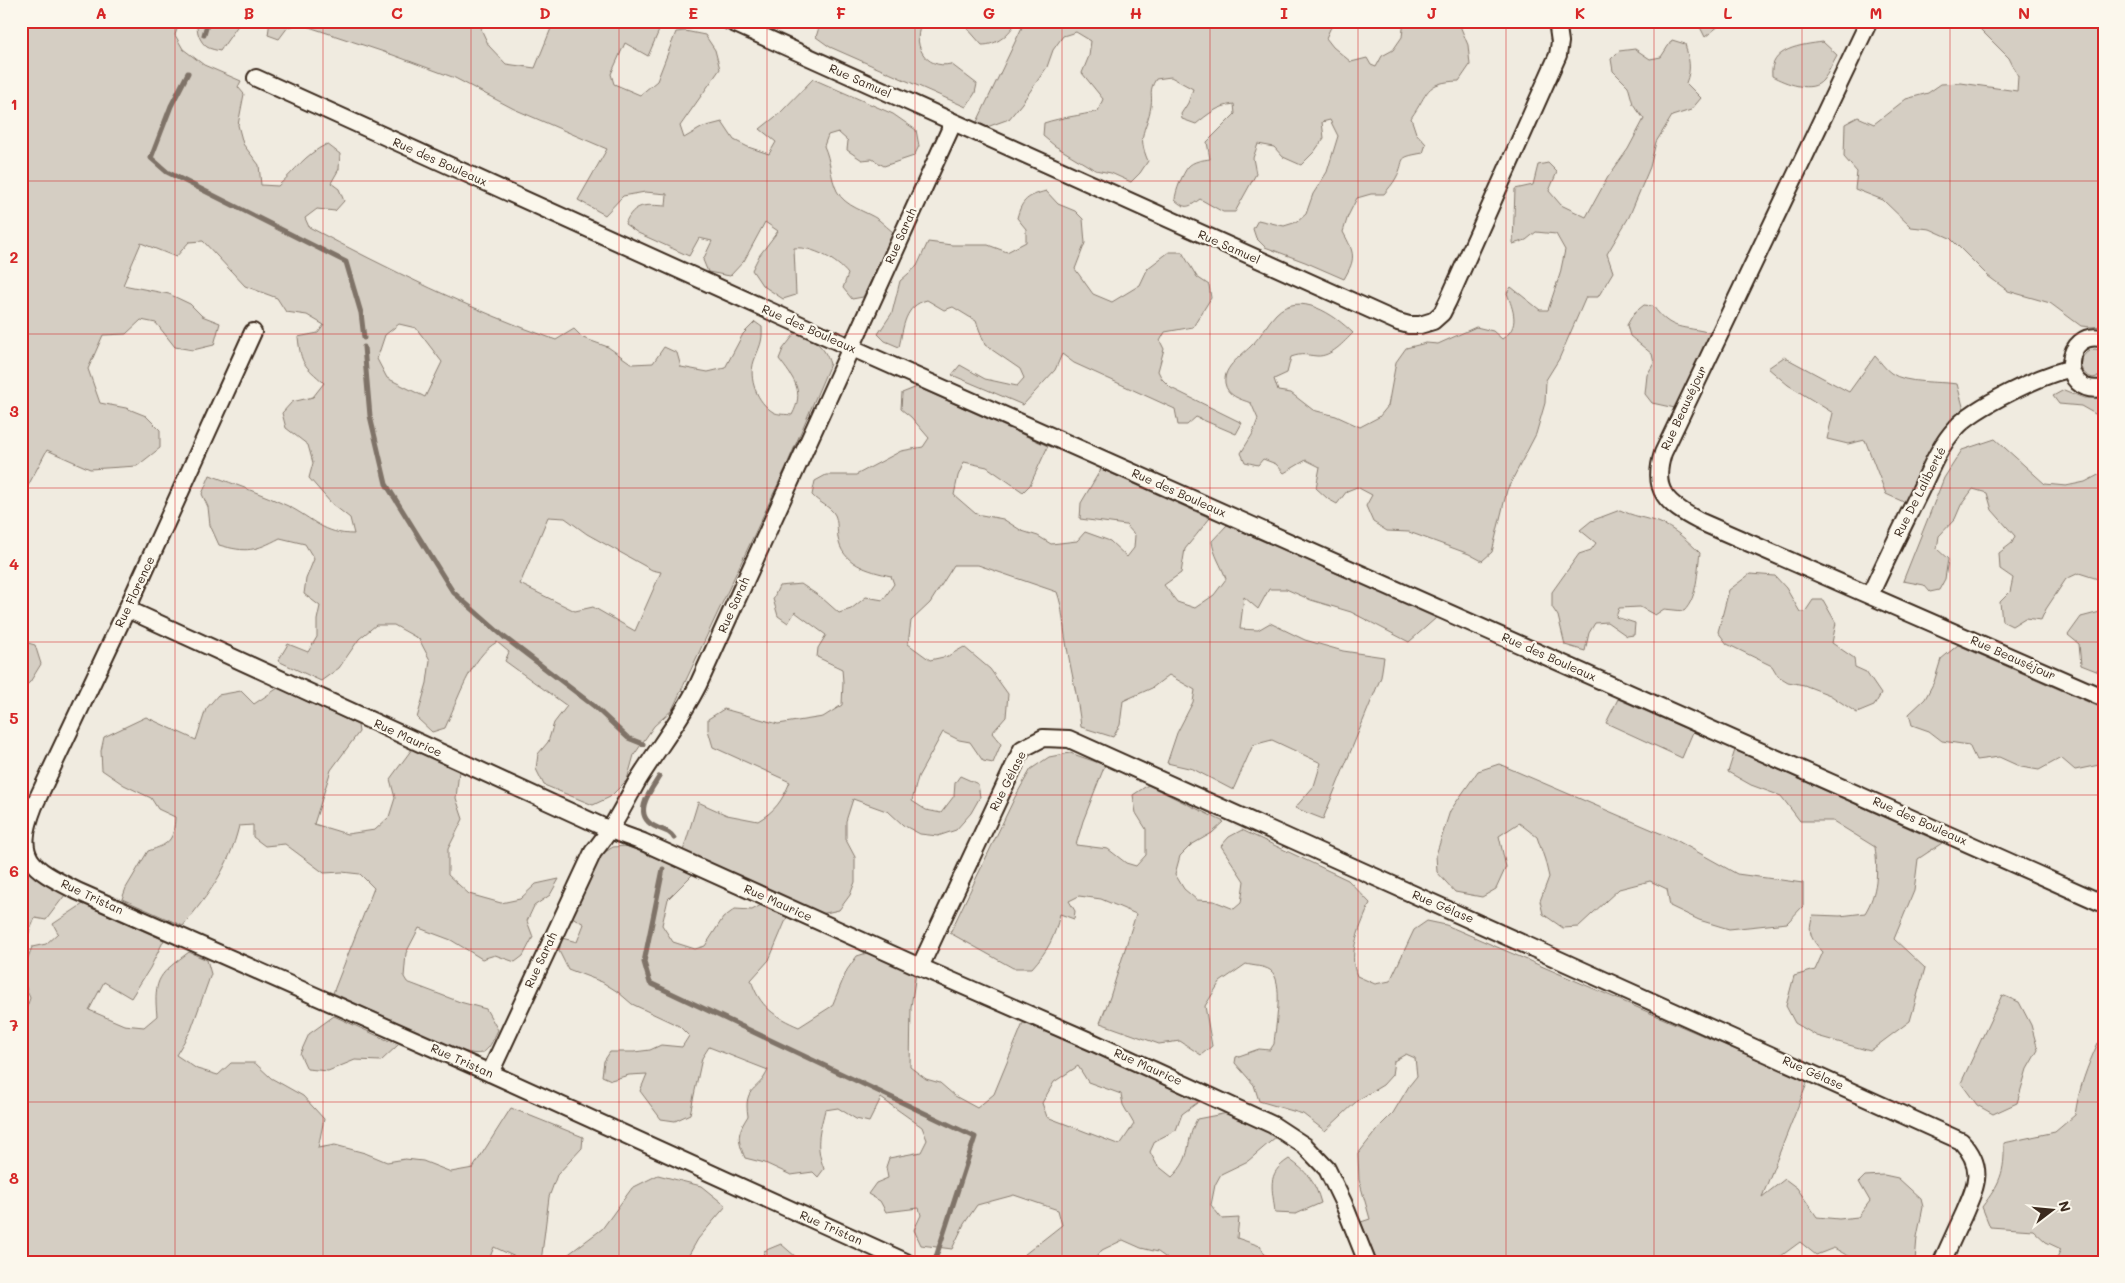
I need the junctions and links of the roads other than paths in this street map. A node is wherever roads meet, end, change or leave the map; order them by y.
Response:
1 (729, 21) edge
2 (1557, 21) edge
3 (1869, 21) edge
4 (256, 78) dead end
5 (953, 123) junction
6 (253, 332) dead end
7 (2104, 340) edge
8 (850, 347) junction
9 (2070, 369) junction
10 (2104, 388) edge
11 (1870, 595) junction
12 (128, 609) junction
13 (2104, 698) edge
14 (610, 830) junction
15 (26, 852) joint
16 (2104, 904) edge
17 (920, 967) junction
18 (490, 1073) junction
19 (906, 1262) edge
20 (1367, 1262) edge
21 (1942, 1262) edge

1 - 5 street, Rue Samuel
2 - 5 street, Rue Samuel
3 - 11 street, Rue Beauséjour
4 - 8 street, Rue des Bouleaux
5 - 8 street, Rue Sarah
6 - 12 street, Rue Florence
7 - 9 street
8 - 14 street, Rue Sarah
8 - 16 street, Rue des Bouleaux
9 - 10 street
9 - 11 street, Rue De Laliberté
11 - 13 street, Rue Beauséjour
12 - 14 street, Rue Maurice
12 - 15 street, Rue Florence
14 - 17 street, Rue Maurice
14 - 18 street, Rue Sarah
15 - 18 street, Rue Tristan
17 - 20 street, Rue Maurice
17 - 21 street, Rue Gélase
18 - 19 street, Rue Tristan

